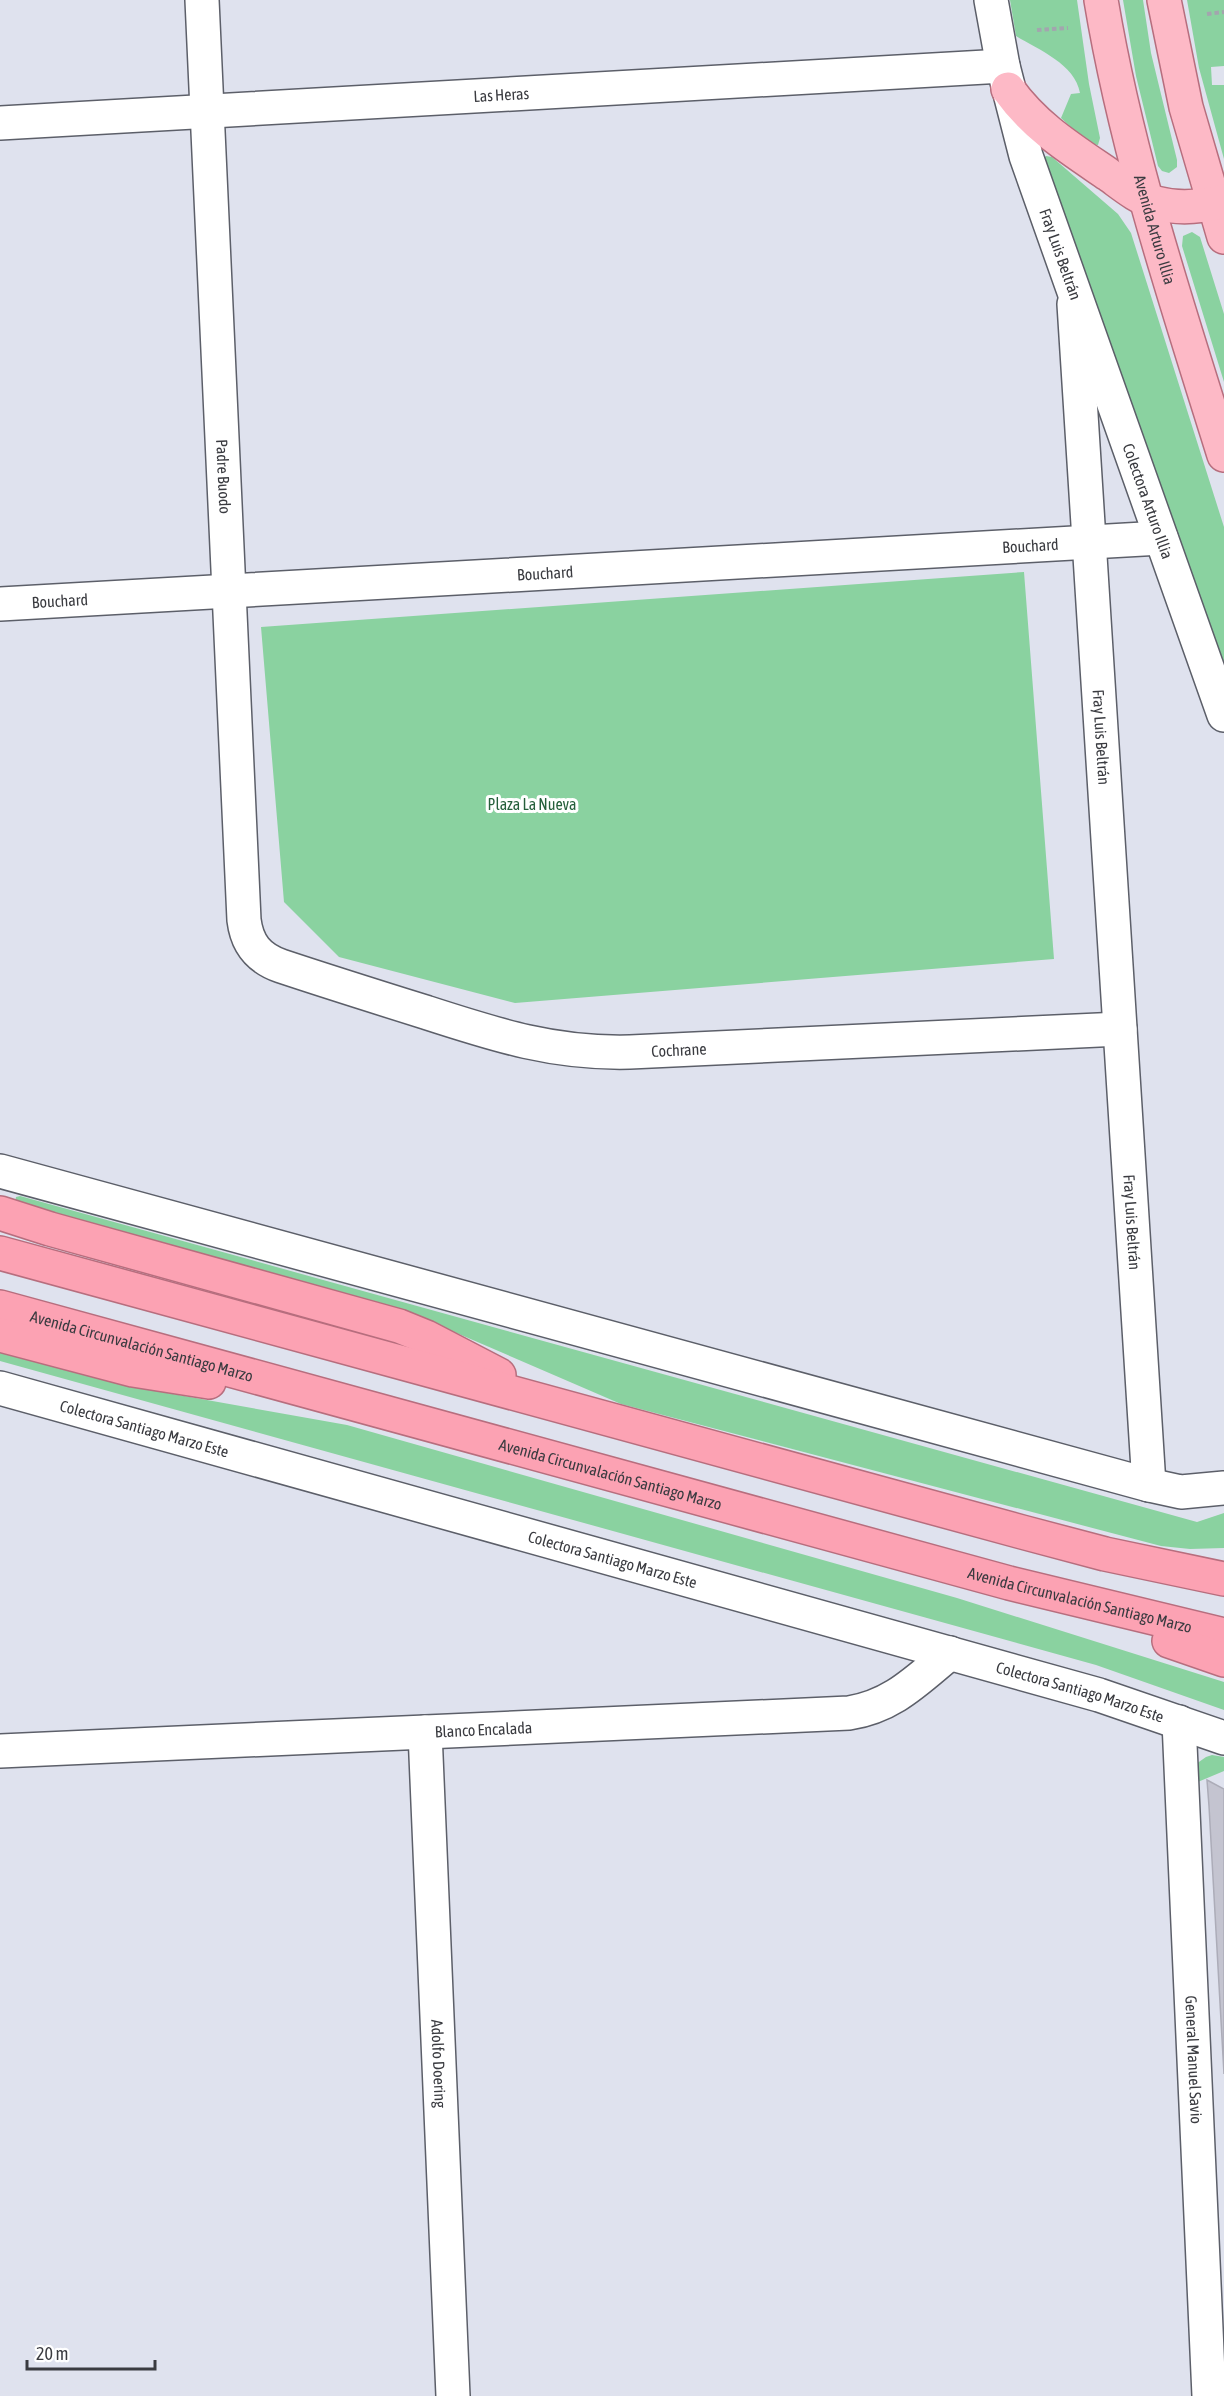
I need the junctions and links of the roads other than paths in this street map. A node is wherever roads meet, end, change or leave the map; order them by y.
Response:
1 (202, 0) edge
2 (991, 0) edge
3 (1101, 0) edge
4 (1164, 0) edge
5 (1005, 77) junction
6 (207, 111) junction
7 (0, 123) edge
8 (1144, 199) junction
9 (1219, 202) edge
10 (1224, 237) edge
11 (1073, 288) junction
12 (1224, 455) edge
13 (1161, 538) junction
14 (1090, 542) junction
15 (229, 591) junction
16 (0, 604) edge
17 (1224, 715) edge
18 (254, 950) joint
19 (1120, 1029) junction
20 (0, 1171) edge
21 (0, 1213) edge
22 (0, 1252) edge
23 (0, 1307) edge
24 (0, 1335) edge
25 (0, 1388) edge
26 (343, 1401) junction
27 (556, 1405) junction
28 (1149, 1485) junction
29 (1224, 1488) edge
30 (1224, 1569) edge
31 (1187, 1572) junction
32 (1224, 1579) edge
33 (1009, 1583) junction
34 (1224, 1635) edge
35 (950, 1653) junction
36 (1224, 1660) edge
37 (1179, 1722) junction
38 (425, 1732) junction
39 (1224, 1738) edge
40 (0, 1751) edge
41 (1217, 2234) edge
42 (453, 2396) edge
43 (1209, 2396) edge

1 - 6 street, Padre Buodo
2 - 5 street, Fray Luis Beltrán
3 - 8 main road, Avenida Arturo Illia
4 - 9 main road
5 - 6 street, Las Heras
5 - 8 main road
5 - 11 street, Fray Luis Beltrán
6 - 7 street, Las Heras
6 - 15 street, Padre Buodo
8 - 9 main road
8 - 12 main road, Avenida Arturo Illia
9 - 10 main road
11 - 13 street, Colectora Arturo Illia
11 - 14 street, Fray Luis Beltrán
13 - 14 street, Bouchard
13 - 17 street, Colectora Arturo Illia
14 - 15 street, Bouchard
14 - 19 street, Fray Luis Beltrán
15 - 16 street, Bouchard
15 - 18 street, Padre Buodo
18 - 19 street, Cochrane
19 - 28 street, Fray Luis Beltrán
20 - 28 street
21 - 27 highway
22 - 27 highway
23 - 26 highway, Avenida Circunvalación Santiago Marzo
24 - 26 highway
25 - 35 street, Colectora Santiago Marzo Este
26 - 33 highway, Avenida Circunvalación Santiago Marzo
27 - 31 highway
28 - 29 street
30 - 31 highway
31 - 32 highway
33 - 34 highway, Avenida Circunvalación Santiago Marzo
33 - 36 highway
35 - 37 street, Colectora Santiago Marzo Este
35 - 38 street, Blanco Encalada
37 - 39 street, Colectora Santiago Marzo Este
37 - 41 street, General Manuel Savio
38 - 40 street, Blanco Encalada
38 - 42 street, Adolfo Doering
41 - 43 street, General Manuel Savio

